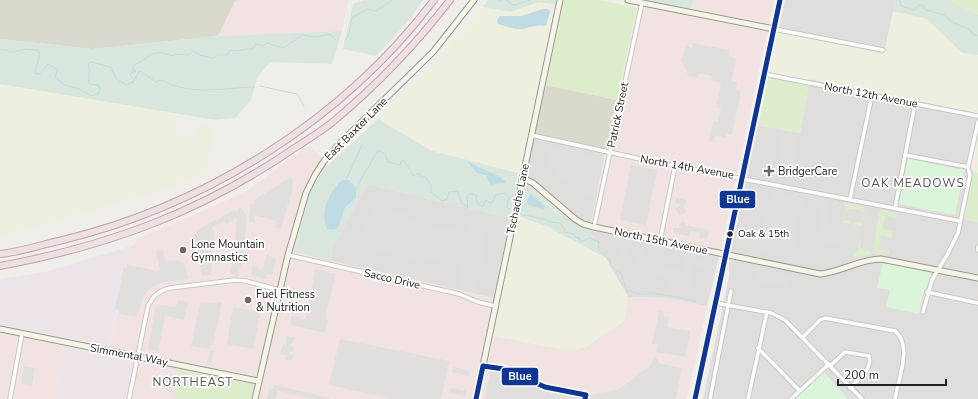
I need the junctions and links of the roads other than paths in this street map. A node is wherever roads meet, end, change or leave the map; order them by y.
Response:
1 (434, 0) edge
2 (450, 0) edge
3 (474, 0) edge
4 (560, 0) edge
5 (628, 0) edge
6 (780, 0) edge
7 (642, 3) junction
8 (774, 29) junction
9 (883, 50) dead end
10 (764, 74) junction
11 (872, 95) junction
12 (915, 104) junction
13 (978, 116) edge
14 (978, 122) edge
15 (531, 135) junction
16 (610, 152) junction
17 (905, 155) junction
18 (675, 166) junction
19 (968, 167) junction
20 (742, 177) junction
21 (522, 178) junction
22 (850, 199) junction
23 (895, 208) junction
24 (960, 221) junction
25 (594, 227) junction
26 (660, 241) junction
27 (978, 247) edge
28 (978, 250) edge
29 (0, 254) edge
30 (726, 254) junction
31 (288, 255) junction
32 (0, 266) edge
33 (938, 270) junction
34 (978, 278) edge
35 (279, 290) junction
36 (731, 291) dead end
37 (927, 292) junction
38 (716, 303) junction
39 (978, 303) edge
40 (495, 306) junction
41 (728, 306) junction
42 (767, 312) junction
43 (923, 312) dead end
44 (0, 329) edge
45 (22, 334) junction
46 (803, 337) junction
47 (758, 348) junction
48 (138, 358) junction
49 (829, 365) junction
50 (258, 381) junction
51 (850, 388) junction
52 (799, 390) junction
53 (10, 399) edge
54 (129, 399) edge
55 (255, 399) edge
56 (476, 399) edge
57 (695, 399) edge
58 (710, 399) edge
59 (748, 399) edge
60 (790, 399) edge
61 (862, 399) edge
62 (895, 399) edge

1 - 29 highway
2 - 32 highway
3 - 31 street, East Baxter Lane
4 - 15 street, Tschache Lane
5 - 7 street
6 - 8 street
7 - 8 street
7 - 16 street, Patrick Street
8 - 9 street
8 - 10 street
10 - 11 street, North 12th Avenue
10 - 20 street
11 - 12 street, North 12th Avenue
11 - 22 street
12 - 13 street, North 12th Avenue
12 - 17 street
14 - 19 street
15 - 16 street, North 14th Avenue
15 - 21 street, Tschache Lane
16 - 18 street, North 14th Avenue
16 - 25 street, Patrick Street
17 - 19 street
17 - 23 street
18 - 20 street, North 14th Avenue
18 - 26 street
19 - 24 street
20 - 22 street, North 14th Avenue
20 - 30 street
21 - 25 street, North 15th Avenue
21 - 40 street, Tschache Lane
22 - 23 street, North 14th Avenue
23 - 24 street, North 14th Avenue
24 - 33 street
25 - 26 street, North 15th Avenue
26 - 30 street, North 15th Avenue
27 - 28 street
30 - 33 street, North 15th Avenue
30 - 38 street
31 - 35 street, East Baxter Lane
31 - 40 street, Sacco Drive
33 - 34 street, North 15th Avenue
33 - 37 street
35 - 48 street
35 - 50 street, East Baxter Lane
36 - 41 street
37 - 39 street
37 - 43 street
38 - 41 street
38 - 57 street
40 - 56 street, Tschache Lane
41 - 42 street
41 - 58 street
42 - 46 street
42 - 47 street
44 - 45 street, Simmental Way
45 - 48 street, Simmental Way
45 - 53 street
46 - 49 street
46 - 62 street
47 - 52 street
47 - 59 street
48 - 50 street, Simmental Way
48 - 54 street
49 - 51 street
49 - 51 street
49 - 52 street
50 - 55 street, East Baxter Lane
51 - 61 street
52 - 60 street

